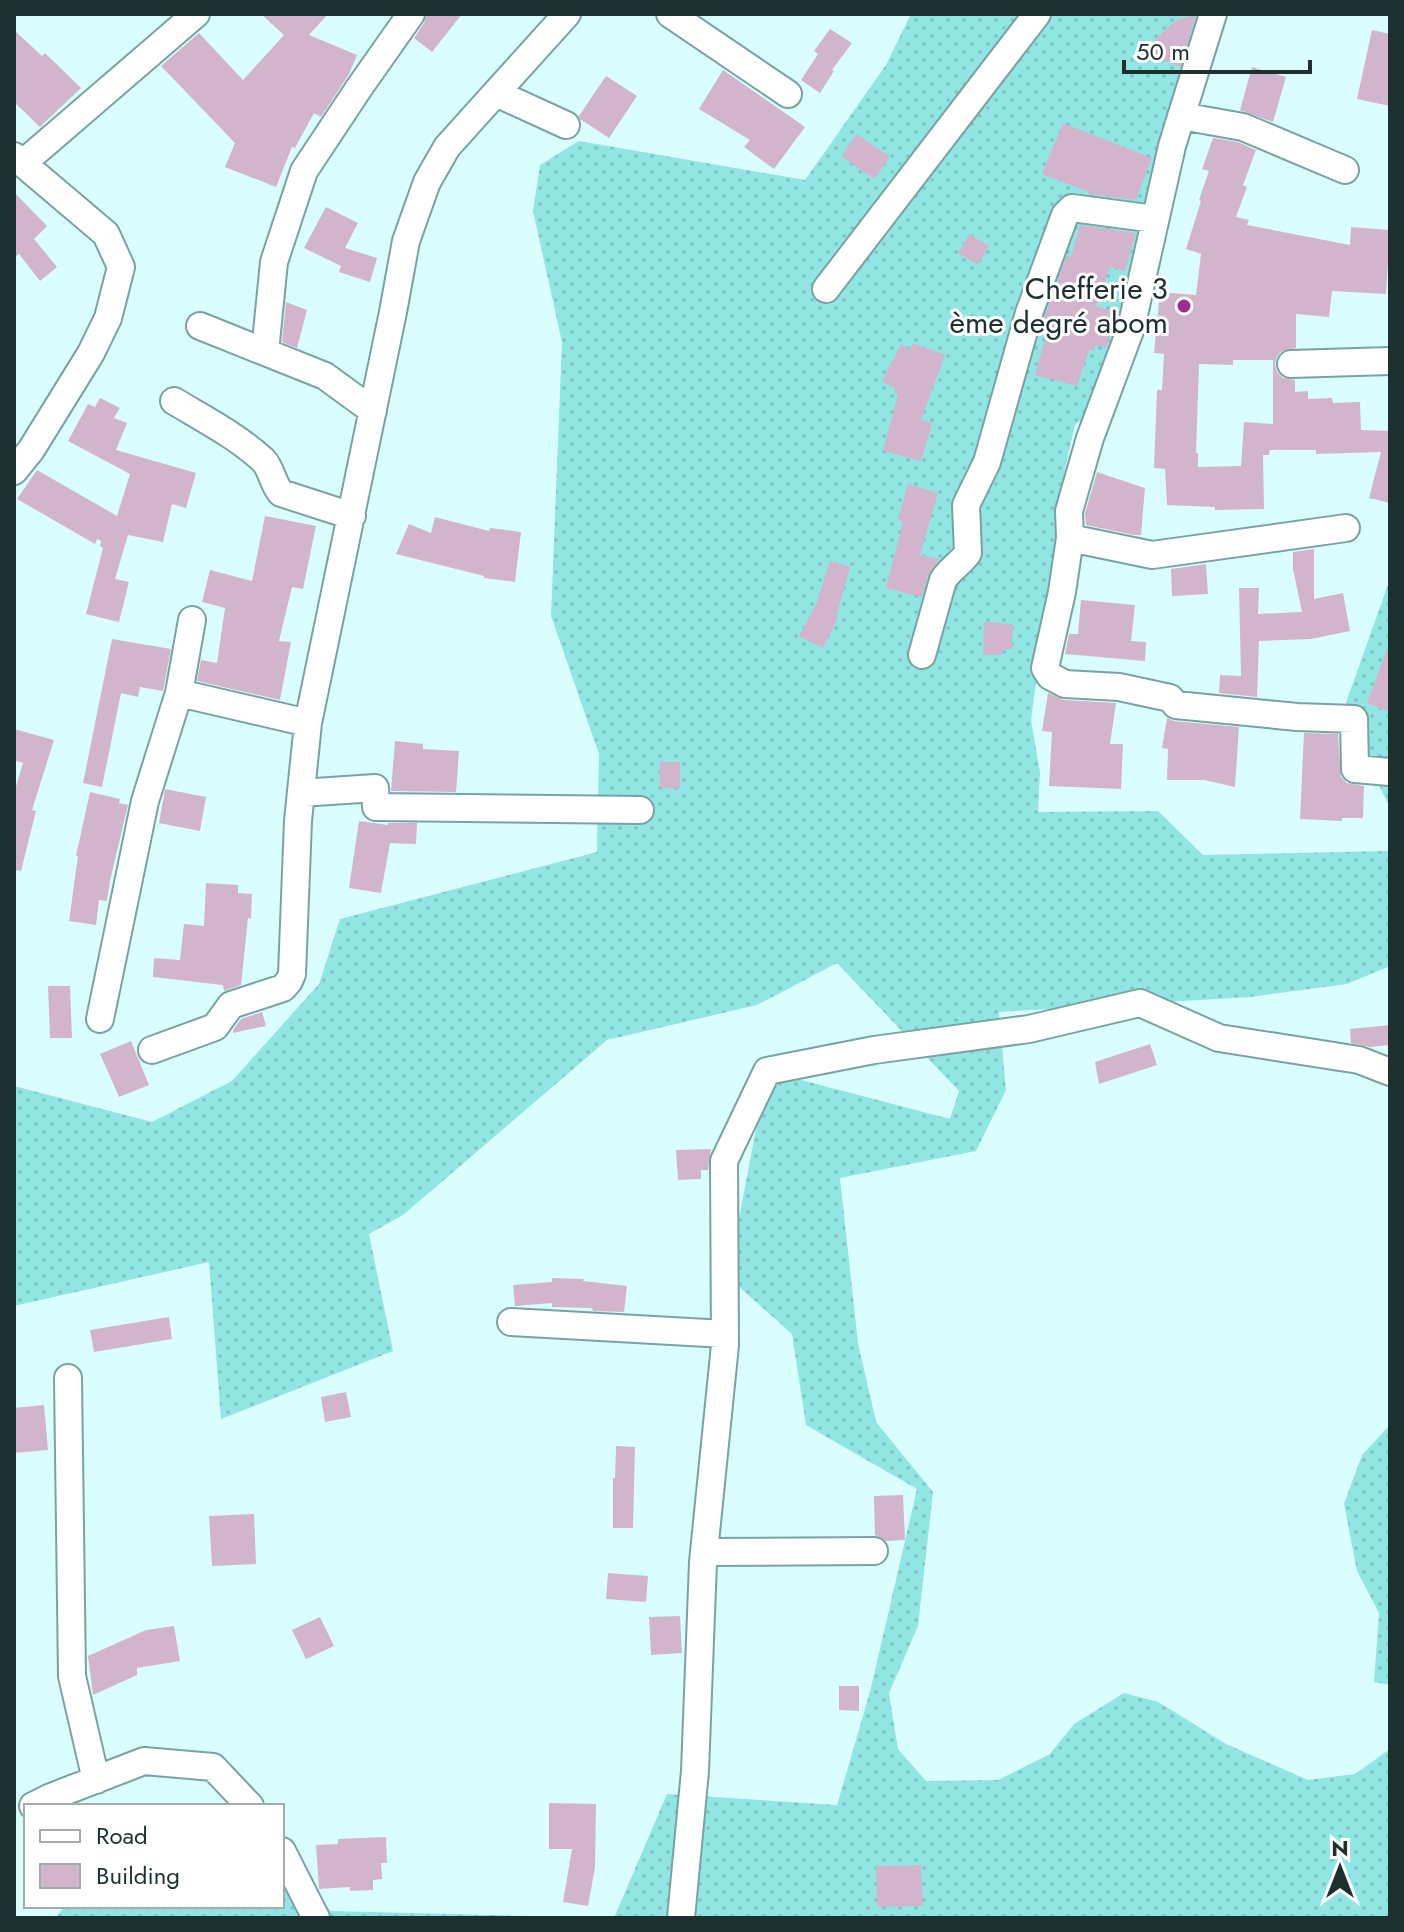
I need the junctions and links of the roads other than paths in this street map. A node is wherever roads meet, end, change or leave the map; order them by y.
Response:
1 (196, 14) edge
2 (411, 14) edge
3 (567, 14) edge
4 (670, 14) edge
5 (1037, 14) edge
6 (1213, 14) edge
7 (496, 93) junction
8 (788, 94) dead end
9 (1181, 116) junction
10 (566, 125) dead end
11 (18, 159) edge
12 (1345, 170) dead end
13 (1155, 219) junction
14 (826, 289) dead end
15 (200, 326) dead end
16 (265, 352) junction
17 (1390, 361) edge
18 (1291, 364) dead end
19 (174, 401) dead end
20 (373, 411) junction
21 (23, 444) edge
22 (14, 471) edge
23 (352, 516) junction
24 (1346, 528) dead end
25 (1070, 538) junction
26 (192, 620) dead end
27 (922, 655) dead end
28 (179, 693) junction
29 (308, 723) junction
30 (1390, 772) edge
31 (301, 793) junction
32 (640, 810) dead end
33 (100, 1019) dead end
34 (152, 1050) dead end
35 (1390, 1072) edge
36 (511, 1322) dead end
37 (725, 1334) junction
38 (68, 1378) dead end
39 (874, 1551) dead end
40 (704, 1552) junction
41 (96, 1780) junction
42 (37, 1804) edge
43 (248, 1804) edge
44 (284, 1855) edge
45 (316, 1918) edge
46 (681, 1918) edge

1 - 11 street
2 - 16 street
3 - 7 street
4 - 8 street
5 - 14 street
6 - 9 street
7 - 10 street
7 - 20 street
9 - 12 street
9 - 13 street
11 - 21 street
13 - 25 street
13 - 27 street
15 - 16 street
16 - 20 street
17 - 18 street
19 - 23 street
20 - 23 street
21 - 22 street
23 - 29 street
24 - 25 street
25 - 30 street
26 - 28 street
28 - 29 street
28 - 33 street
29 - 31 street
31 - 32 street
31 - 34 street
35 - 37 street
36 - 37 street
37 - 40 street
38 - 41 street
39 - 40 street
40 - 46 street
41 - 42 street
41 - 43 street
44 - 45 street

